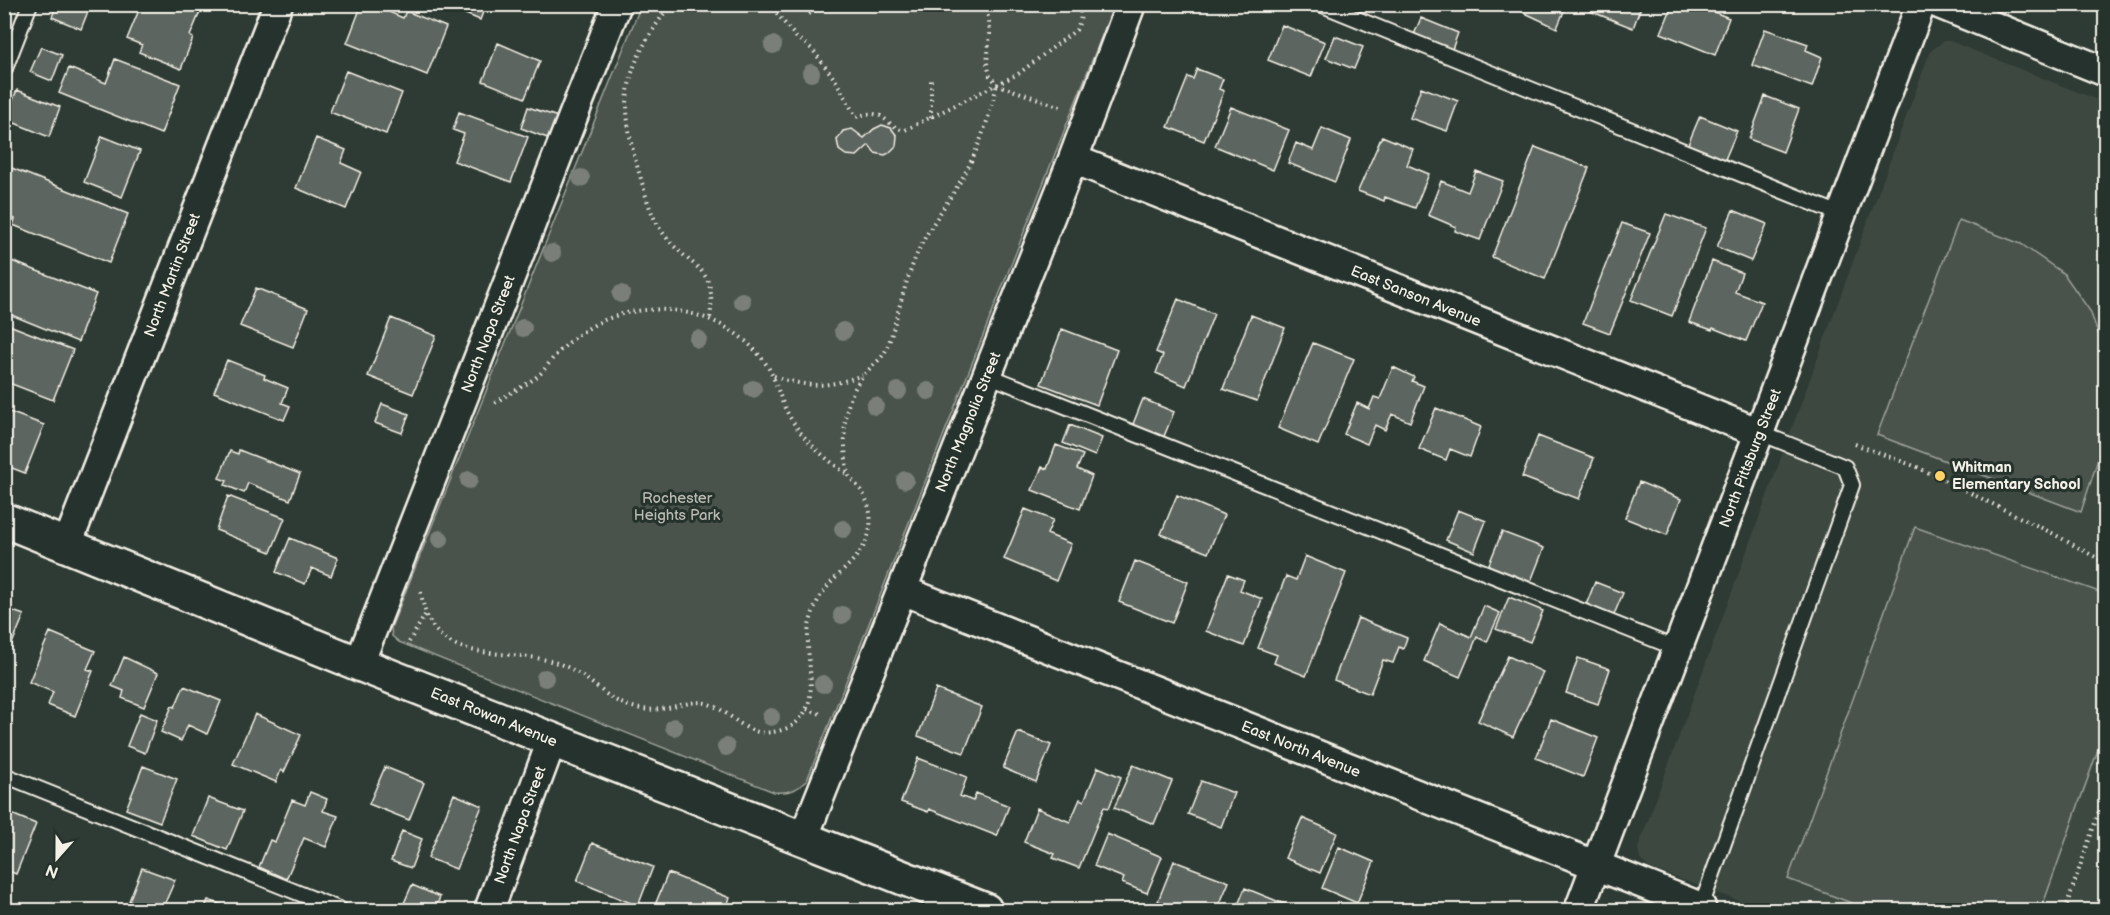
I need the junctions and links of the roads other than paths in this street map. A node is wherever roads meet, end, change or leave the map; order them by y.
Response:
1 (30, 4) edge
2 (278, 4) edge
3 (617, 4) edge
4 (1131, 4) edge
5 (1320, 4) edge
6 (1921, 4) edge
7 (1939, 4) edge
8 (4, 71) edge
9 (2106, 72) edge
10 (1073, 159) junction
11 (1842, 215) junction
12 (987, 375) junction
13 (1760, 433) junction
14 (4, 520) edge
15 (67, 545) junction
16 (902, 590) junction
17 (1678, 649) junction
18 (359, 664) junction
19 (552, 740) junction
20 (4, 775) edge
21 (803, 839) junction
22 (1596, 867) junction
23 (1701, 907) joint
24 (341, 910) edge
25 (489, 910) edge
26 (985, 910) edge
27 (1580, 910) edge

1 - 8 lane
2 - 15 street, North Martin Street
3 - 18 street, North Napa Street
4 - 10 street, North Magnolia Street
5 - 11 lane
6 - 11 street, North Pittsburg Street
7 - 9 street
10 - 12 street, North Magnolia Street
10 - 13 street, East Sanson Avenue
11 - 13 street, North Pittsburg Street
12 - 16 street, North Magnolia Street
12 - 17 lane
13 - 17 street, North Pittsburg Street
13 - 23 lane
14 - 15 street, East Rowan Avenue
15 - 18 street, East Rowan Avenue
16 - 21 street, North Magnolia Street
16 - 22 street, East North Avenue
17 - 22 street, North Pittsburg Street
18 - 19 street, East Rowan Avenue
19 - 21 street, East Rowan Avenue
19 - 25 street, North Napa Street
20 - 24 lane
21 - 26 street, East Rowan Avenue
22 - 23 street, East North Avenue
22 - 27 street, North Pittsburg Street

